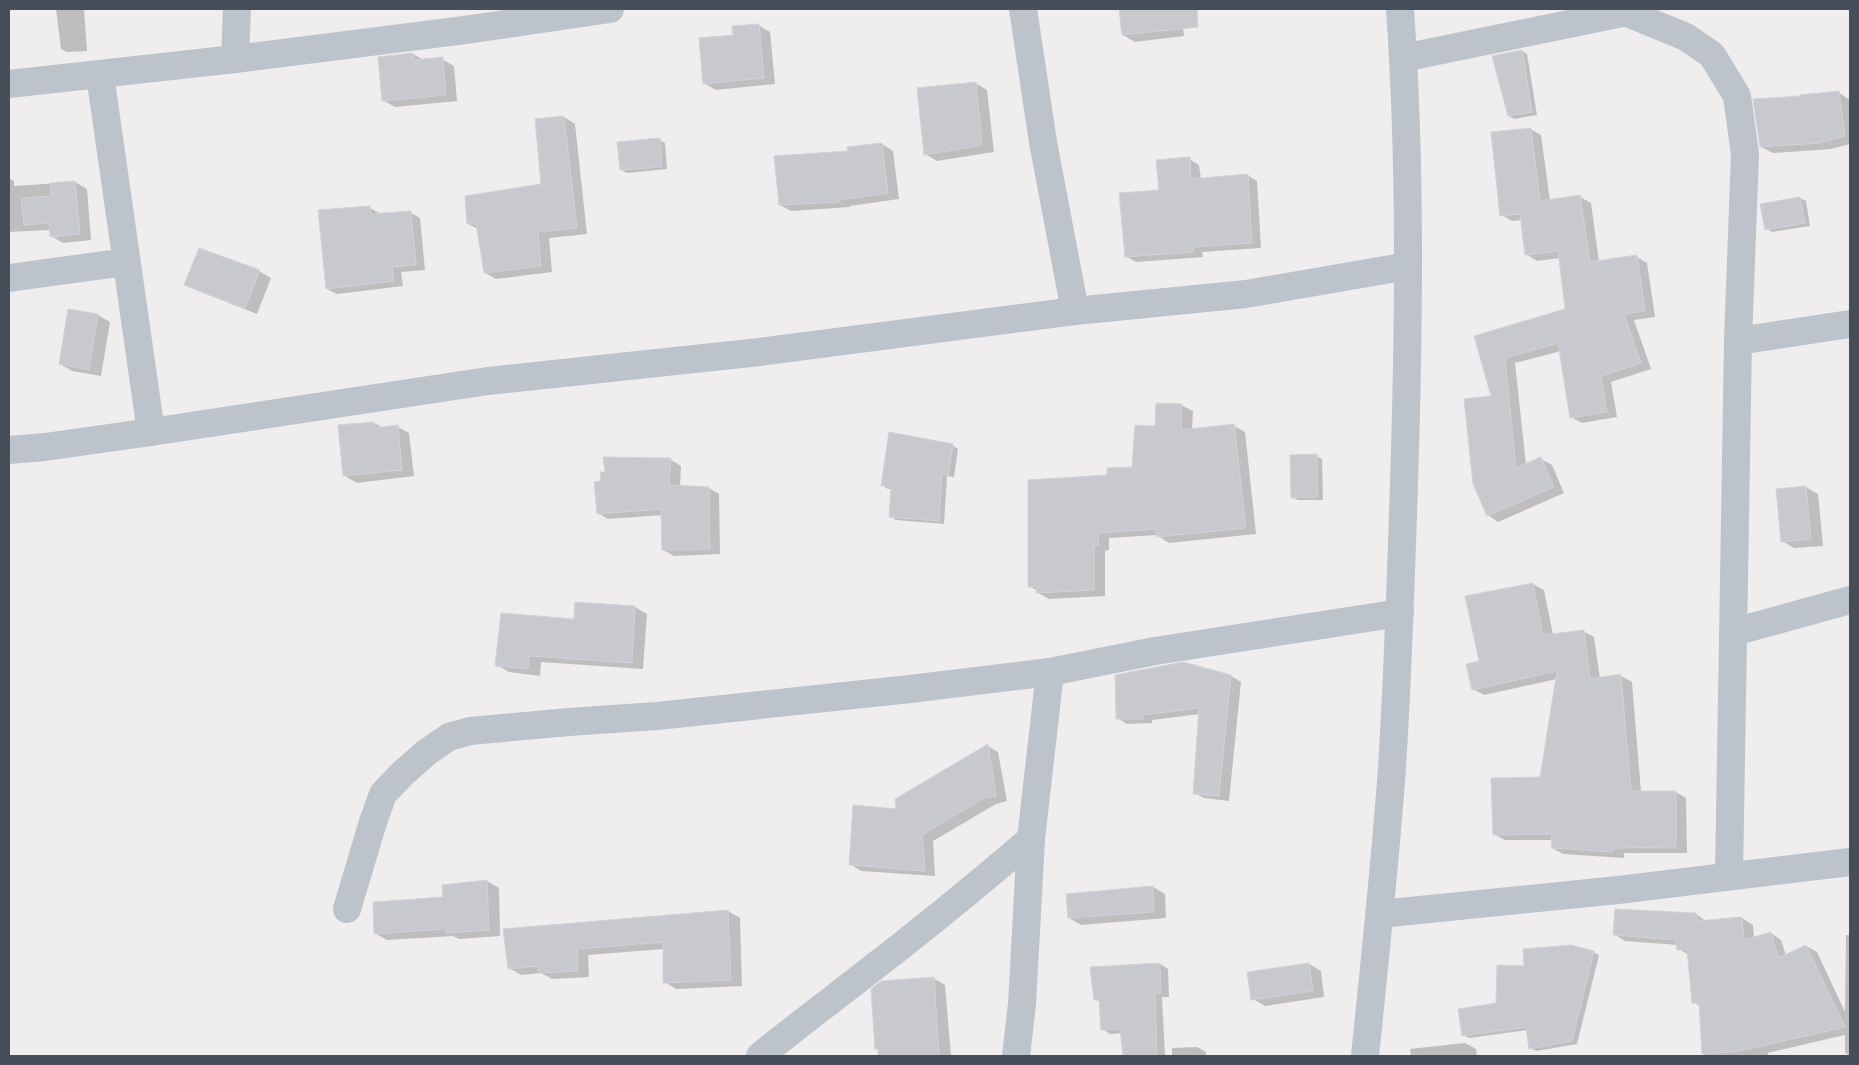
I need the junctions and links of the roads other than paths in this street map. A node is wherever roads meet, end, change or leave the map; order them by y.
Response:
1 (238, 9) edge
2 (610, 9) edge
3 (1023, 9) edge
4 (1400, 9) edge
5 (1636, 10) edge
6 (1403, 58) junction
7 (235, 59) junction
8 (100, 75) junction
9 (9, 84) edge
10 (126, 262) junction
11 (1408, 266) junction
12 (9, 278) edge
13 (1075, 311) junction
14 (1850, 324) edge
15 (1738, 341) junction
16 (151, 432) junction
17 (9, 450) edge
18 (1850, 600) edge
19 (1400, 613) junction
20 (1734, 632) junction
21 (1050, 672) junction
22 (1031, 839) junction
23 (1850, 862) edge
24 (1729, 876) junction
25 (347, 909) dead end
26 (1380, 914) junction
27 (760, 1056) edge
28 (1016, 1056) edge
29 (1365, 1056) edge

1 - 7 street
2 - 7 street
3 - 13 street
4 - 6 street
5 - 6 street
5 - 15 street
6 - 11 street
7 - 8 street
8 - 9 street
8 - 10 street
10 - 12 street
10 - 16 street
11 - 13 street
11 - 19 street
13 - 16 street
14 - 15 street
15 - 20 street
16 - 17 street
18 - 20 street
19 - 21 street
19 - 26 street
20 - 24 street
21 - 22 street
21 - 25 street
22 - 27 street
22 - 28 street
23 - 24 street
24 - 26 street
26 - 29 street

